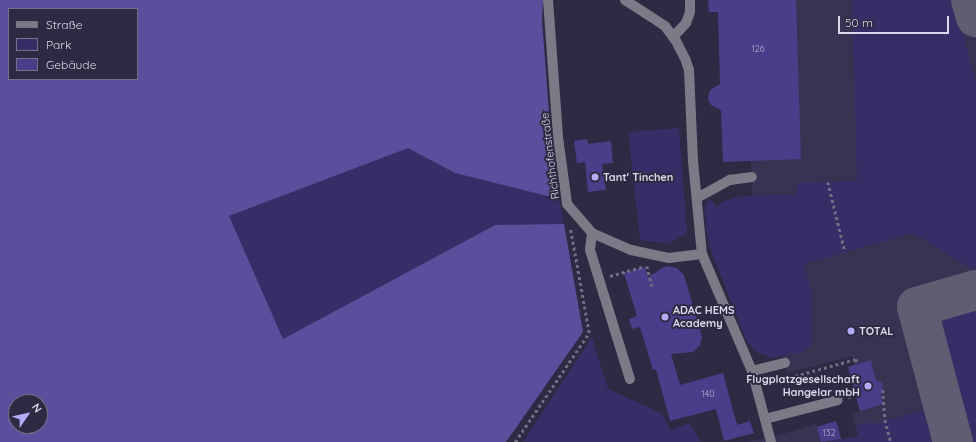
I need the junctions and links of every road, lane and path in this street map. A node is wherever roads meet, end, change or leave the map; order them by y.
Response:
1 (548, 0) edge
2 (625, 0) edge
3 (690, 0) edge
4 (674, 37) junction
5 (752, 177) dead end
6 (828, 182) dead end
7 (697, 198) junction
8 (570, 225) dead end
9 (592, 233) junction
10 (845, 252) dead end
11 (702, 254) junction
12 (658, 257) junction
13 (646, 265) junction
14 (598, 279) junction
15 (652, 286) dead end
16 (785, 363) dead end
17 (858, 364) dead end
18 (752, 371) junction
19 (630, 379) dead end
20 (756, 387) junction
21 (884, 390) dead end
22 (838, 400) dead end
23 (765, 418) junction
24 (770, 440) edge
25 (515, 442) edge
26 (891, 442) edge

1 - 9 street, Richthofenstraße
2 - 4 street
3 - 4 street
4 - 7 street
5 - 7 street
6 - 10 path
7 - 11 street
8 - 25 path
9 - 12 street, Richthofenstraße
9 - 14 street
11 - 12 street, Richthofenstraße
11 - 18 street
12 - 13 path
13 - 14 path
13 - 15 path
14 - 19 street
16 - 18 street
17 - 20 path
18 - 20 street
20 - 23 street
21 - 26 path
22 - 23 street
23 - 24 street

